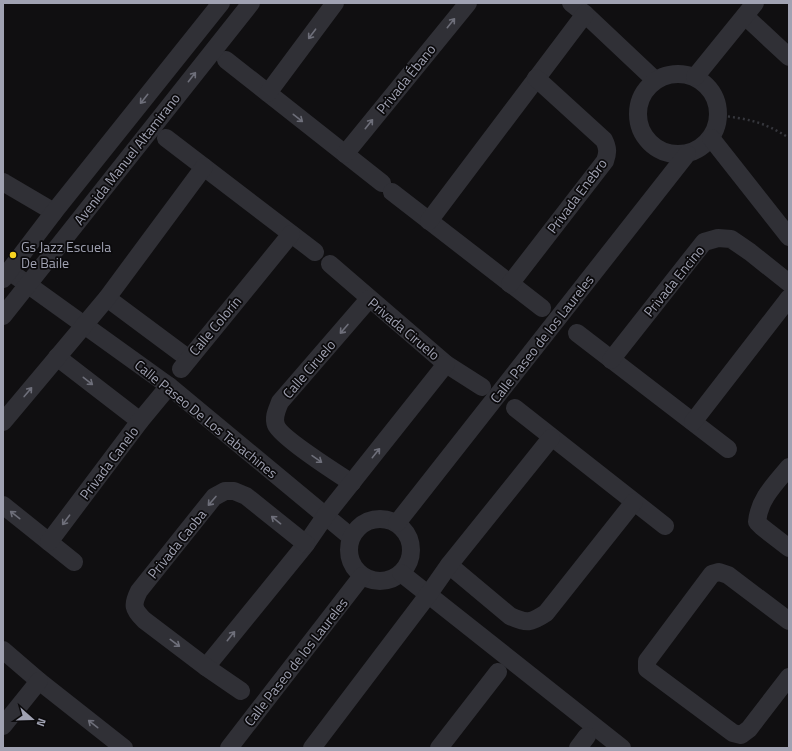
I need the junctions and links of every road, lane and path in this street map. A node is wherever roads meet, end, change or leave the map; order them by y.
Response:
1 (221, 3) edge
2 (251, 3) edge
3 (335, 3) edge
4 (468, 3) edge
5 (578, 8) edge
6 (750, 10) edge
7 (789, 57) edge
8 (226, 60) dead end
9 (695, 77) junction
10 (536, 78) junction
11 (655, 80) junction
12 (268, 93) junction
13 (718, 115) junction
14 (166, 138) dead end
15 (710, 138) junction
16 (789, 138) edge
17 (345, 154) junction
18 (687, 154) junction
19 (204, 167) junction
20 (3, 182) edge
21 (54, 212) junction
22 (429, 221) junction
23 (291, 234) junction
24 (789, 237) edge
25 (315, 252) dead end
26 (330, 264) dead end
27 (6, 275) edge
28 (789, 283) edge
29 (28, 284) junction
30 (510, 284) junction
31 (107, 298) junction
32 (789, 298) edge
33 (369, 299) junction
34 (542, 308) dead end
35 (3, 316) edge
36 (84, 325) junction
37 (577, 333) dead end
38 (57, 357) junction
39 (611, 360) junction
40 (446, 364) junction
41 (169, 386) junction
42 (482, 387) dead end
43 (514, 408) dead end
44 (140, 421) junction
45 (3, 422) edge
46 (692, 422) junction
47 (551, 438) junction
48 (728, 449) dead end
49 (789, 467) edge
50 (352, 483) junction
51 (634, 502) junction
52 (3, 505) edge
53 (326, 515) junction
54 (397, 523) junction
55 (665, 526) dead end
56 (351, 537) junction
57 (49, 542) junction
58 (306, 544) junction
59 (789, 548) edge
60 (74, 562) dead end
61 (449, 565) junction
62 (401, 573) junction
63 (362, 576) junction
64 (428, 594) junction
65 (789, 621) edge
66 (3, 650) edge
67 (206, 667) junction
68 (498, 672) dead end
69 (789, 677) edge
70 (39, 681) junction
71 (241, 691) dead end
72 (3, 726) edge
73 (124, 748) edge
74 (229, 748) edge
75 (312, 748) edge
76 (439, 748) edge
77 (622, 748) edge

1 -> 21 street, Avenida Manuel Altamirano
29 -> 2 street, Avenida Manuel Altamirano
3 -> 12 street
17 -> 4 street, Privada Ébano
5 - 10 street
5 - 11 street
6 - 7 street
6 - 9 street
8 - 12 street
9 - 11 street
9 - 13 street
10 - 22 street
10 - 30 street, Privada Enebro
11 - 18 street
12 -> 17 street
13 - 15 street
13 - 16 path
14 - 19 street
15 - 18 street
15 - 24 street
17 - 22 street
18 - 54 street, Calle Paseo de los Laureles
19 - 23 street
19 - 31 street
20 - 21 street
21 - 27 street, Avenida Manuel Altamirano
22 - 30 street
23 - 25 street
23 - 31 street, Calle Colorín
26 - 33 street, Privada Ciruelo
27 - 29 street, Calle Paseo De Los Tabachines
28 - 39 street, Privada Encino
29 - 35 street, Avenida Manuel Altamirano
29 - 36 street, Calle Paseo De Los Tabachines
30 - 34 street
31 - 36 street
32 - 46 street
33 - 40 street, Privada Ciruelo
33 -> 50 street, Calle Ciruelo
36 - 38 street
36 - 41 street, Calle Paseo De Los Tabachines
37 - 39 street
38 -> 44 street
45 -> 38 street
39 - 46 street
40 - 42 street, Privada Ciruelo
50 -> 40 street
41 - 44 street, Privada Canelo
41 - 53 street, Calle Paseo De Los Tabachines
43 - 47 street
44 -> 57 street, Privada Canelo
46 - 48 street
47 - 51 street
47 - 61 street
49 - 59 street
50 - 53 street
51 - 55 street
51 - 61 street
57 -> 52 street
53 - 56 street, Calle Paseo De Los Tabachines
53 - 58 street
54 - 56 street
54 - 62 street
56 - 63 street
57 - 60 street
67 -> 58 street
58 -> 67 street, Privada Caoba
61 - 64 street
62 - 63 street
62 - 64 street
63 - 74 street, Calle Paseo de los Laureles
64 - 75 street
64 - 77 street
65 - 69 street
66 - 70 street
67 - 71 street, Privada Caoba
68 - 76 street
70 - 72 street
73 -> 70 street

